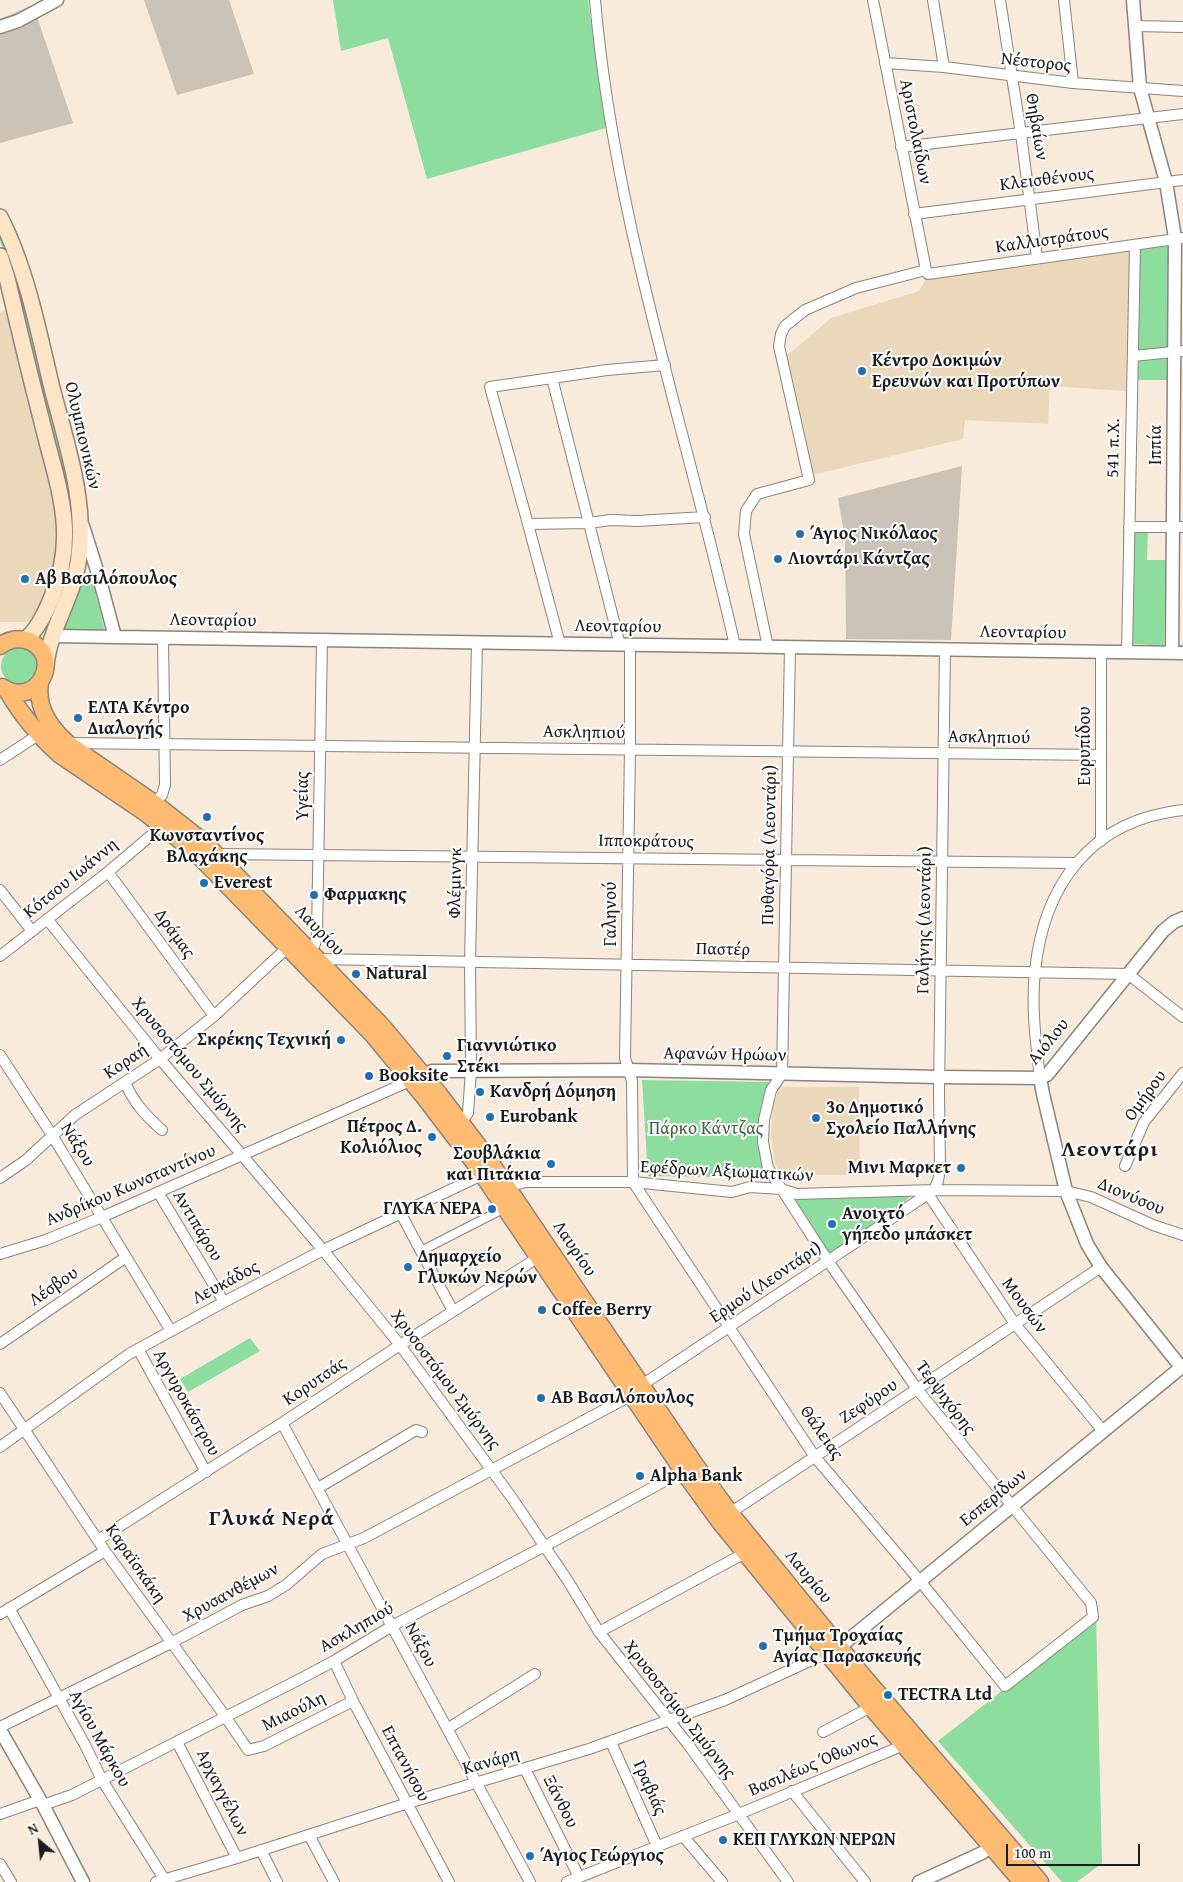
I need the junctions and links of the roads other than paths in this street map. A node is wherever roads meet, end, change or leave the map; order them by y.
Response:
1 (57, 0) edge
2 (595, 0) edge
3 (873, 0) edge
4 (933, 0) edge
5 (1000, 0) edge
6 (1064, 0) edge
7 (1133, 0) edge
8 (1135, 26) junction
9 (0, 27) edge
10 (1183, 27) edge
11 (885, 63) junction
12 (944, 68) junction
13 (1012, 77) junction
14 (1073, 83) junction
15 (1140, 88) junction
16 (1183, 91) edge
17 (1183, 114) edge
18 (1147, 118) junction
19 (1021, 134) junction
20 (901, 147) junction
21 (1183, 180) edge
22 (1166, 182) junction
23 (1030, 198) junction
24 (914, 214) junction
25 (0, 217) edge
26 (1179, 238) edge
27 (1135, 245) junction
28 (0, 256) edge
29 (1037, 258) junction
30 (926, 270) junction
31 (1179, 293) edge
32 (1179, 352) edge
33 (1133, 356) junction
34 (665, 365) junction
35 (552, 378) junction
36 (1179, 410) edge
37 (1178, 466) edge
38 (705, 517) junction
39 (81, 522) junction
40 (588, 523) junction
41 (528, 524) junction
42 (1129, 526) junction
43 (1178, 527) edge
44 (77, 567) junction
45 (61, 573) junction
46 (99, 577) junction
47 (1178, 589) edge
48 (52, 636) junction
49 (115, 637) junction
50 (164, 638) junction
51 (24, 640) junction
52 (322, 640) junction
53 (477, 642) junction
54 (560, 644) junction
55 (1, 645) edge
56 (625, 645) junction
57 (735, 646) junction
58 (768, 647) junction
59 (790, 647) junction
60 (945, 649) junction
61 (1101, 652) junction
62 (1127, 652) junction
63 (1178, 653) edge
64 (46, 665) junction
65 (40, 683) junction
66 (3, 687) edge
67 (38, 734) junction
68 (67, 743) junction
69 (164, 744) junction
70 (320, 746) junction
71 (475, 748) junction
72 (630, 750) junction
73 (788, 752) junction
74 (944, 754) junction
75 (1101, 756) junction
76 (0, 760) edge
77 (154, 803) junction
78 (1183, 810) edge
79 (162, 826) junction
80 (1101, 841) junction
81 (217, 854) junction
82 (320, 855) junction
83 (473, 856) junction
84 (627, 858) junction
85 (786, 860) junction
86 (942, 862) junction
87 (1075, 863) junction
88 (108, 872) junction
89 (0, 890) edge
90 (1183, 918) edge
91 (47, 919) junction
92 (32, 931) junction
93 (288, 947) junction
94 (314, 954) junction
95 (0, 956) edge
96 (470, 962) junction
97 (627, 964) junction
98 (784, 967) junction
99 (941, 970) junction
100 (1035, 972) junction
101 (1128, 974) junction
102 (214, 1016) junction
103 (1183, 1017) edge
104 (0, 1055) edge
105 (160, 1059) junction
106 (471, 1070) junction
107 (629, 1070) junction
108 (1183, 1073) edge
109 (782, 1074) junction
110 (939, 1077) junction
111 (417, 1078) junction
112 (1040, 1078) junction
113 (125, 1082) junction
114 (461, 1123) junction
115 (162, 1130) dead end
116 (52, 1135) junction
117 (244, 1156) junction
118 (1125, 1166) dead end
119 (482, 1175) junction
120 (0, 1178) edge
121 (633, 1182) junction
122 (508, 1188) junction
123 (781, 1189) junction
124 (158, 1192) junction
125 (931, 1192) junction
126 (1066, 1192) junction
127 (505, 1208) junction
128 (401, 1214) junction
129 (102, 1217) junction
130 (1183, 1235) edge
131 (323, 1250) junction
132 (421, 1251) junction
133 (0, 1254) edge
134 (544, 1254) junction
135 (126, 1257) junction
136 (828, 1261) junction
137 (1101, 1268) junction
138 (224, 1302) junction
139 (452, 1312) junction
140 (1015, 1324) junction
141 (730, 1326) junction
142 (171, 1331) junction
143 (0, 1344) edge
144 (400, 1345) junction
145 (138, 1349) junction
146 (1182, 1367) edge
147 (917, 1389) junction
148 (637, 1390) junction
149 (1, 1396) edge
150 (282, 1423) junction
151 (24, 1430) junction
152 (1103, 1431) junction
153 (422, 1432) dead end
154 (0, 1447) edge
155 (815, 1457) junction
156 (492, 1470) junction
157 (683, 1471) junction
158 (206, 1472) junction
159 (318, 1488) junction
160 (1011, 1506) junction
161 (730, 1513) junction
162 (98, 1540) junction
163 (348, 1544) junction
164 (545, 1546) junction
165 (105, 1551) junction
166 (745, 1553) junction
167 (920, 1581) junction
168 (4, 1611) edge
169 (392, 1626) junction
170 (599, 1632) junction
171 (171, 1642) junction
172 (833, 1650) junction
173 (334, 1661) junction
174 (535, 1674) dead end
175 (1005, 1686) joint
176 (58, 1699) junction
177 (353, 1701) junction
178 (872, 1707) junction
179 (225, 1716) junction
180 (670, 1721) junction
181 (0, 1728) edge
182 (447, 1729) junction
183 (823, 1732) dead end
184 (177, 1742) junction
185 (611, 1742) junction
186 (904, 1745) junction
187 (248, 1750) joint
188 (525, 1769) junction
189 (102, 1780) junction
190 (478, 1783) junction
191 (792, 1791) junction
192 (42, 1803) junction
193 (408, 1803) junction
194 (0, 1814) edge
195 (739, 1814) junction
196 (309, 1834) junction
197 (683, 1836) junction
198 (997, 1842) junction
199 (657, 1846) junction
200 (261, 1850) junction
201 (237, 1858) junction
202 (0, 1864) edge
203 (579, 1877) junction
204 (162, 1881) edge
205 (10, 1882) edge
206 (83, 1882) edge
207 (276, 1882) edge
208 (334, 1882) edge
209 (449, 1882) edge
210 (530, 1882) edge
211 (567, 1882) edge
212 (722, 1882) edge
213 (788, 1882) edge
214 (865, 1882) edge
215 (919, 1882) edge
216 (1022, 1882) edge
217 (1040, 1882) edge

1 - 9 street
2 - 34 street
3 - 11 street, Αριστολαίδων
4 - 12 street
5 - 13 street, Θηβαίων
6 - 14 street
7 - 8 street, Ιππία
8 - 10 street
8 - 15 street, Ιππία
11 - 12 street, Νέστορος
11 - 20 street, Αριστολαίδων
12 - 13 street, Νέστορος
13 - 14 street, Νέστορος
13 - 19 street, Θηβαίων
14 - 15 street, Νέστορος
15 - 16 street, Νέστορος
15 - 18 street, Ιππία
17 - 18 street
18 - 19 street
18 - 22 street, Ιππία
19 - 20 street
19 - 23 street, Θηβαίων
20 - 24 street, Αριστολαίδων
21 - 22 street, Κλεισθένους
22 - 23 street, Κλεισθένους
22 - 26 street, Ιππία
23 - 24 street, Κλεισθένους
23 - 29 street, Θηβαίων
24 - 30 street, Αριστολαίδων
25 - 39 main road, Ολυμπιονικών
26 - 27 street, Καλλιστράτους
26 - 31 street, Ιππία
27 - 29 street, Καλλιστράτους
27 - 33 street, 541 π.Χ.
28 - 45 main road, Ολυμπιονικών
29 - 30 street, Καλλιστράτους
30 - 58 street
31 - 32 street, Ιππία
32 - 33 street
32 - 36 street, Ιππία
33 - 42 street, 541 π.Χ.
34 - 35 street
34 - 38 street
35 - 40 street, Γαληνού
35 - 41 street
36 - 37 street, Ιππία
37 - 43 street, Ιππία
38 - 40 street
38 - 57 street
39 - 44 main road, Ολυμπιονικών
39 - 46 street
40 - 41 street
40 - 56 street, Γαληνού
41 - 54 street
42 - 43 street
42 - 62 street, 541 π.Χ.
43 - 47 street, Ιππία
44 - 45 street
44 - 46 street
44 - 48 main road, Ολυμπιονικών
45 - 51 main road, Ολυμπιονικών
46 - 49 street
47 - 63 street, Ιππία
48 - 49 street, Λεονταρίου
48 - 64 main road, Ολυμπιονικών
49 - 50 street, Λεονταρίου
50 - 52 street, Λεονταρίου
50 - 69 street
51 - 55 main road
51 - 64 main road
52 - 53 street, Λεονταρίου
52 - 70 street, Υγείας
53 - 54 street, Λεονταρίου
53 - 71 street, Φλέμινγκ
54 - 56 street, Λεονταρίου
56 - 57 street, Λεονταρίου
56 - 72 street, Γαληνού
57 - 58 street, Λεονταρίου
58 - 59 street, Λεονταρίου
59 - 60 street, Λεονταρίου
59 - 73 street, Πυθαγόρα (Λεοντάρι)
60 - 61 street, Λεονταρίου
60 - 74 street, Γαλήνης (Λεοντάρι)
61 - 62 street, Λεονταρίου
61 - 75 street, Ευρυπίδου
62 - 63 street, Λεονταρίου
64 - 65 main road, Λαυρίου
65 - 66 main road, Λαυρίου
65 - 68 main road, Λαυρίου
66 - 67 main road, Λαυρίου
67 - 76 street
67 - 79 main road, Λαυρίου
68 - 69 street, Ασκληπιού
68 - 77 main road, Λαυρίου
69 - 70 street, Ασκληπιού
69 - 77 street
70 - 71 street, Ασκληπιού
70 - 82 street, Υγείας
71 - 72 street, Ασκληπιού
71 - 83 street, Φλέμινγκ
72 - 73 street, Ασκληπιού
72 - 84 street, Γαληνού
73 - 74 street, Ασκληπιού
73 - 85 street, Πυθαγόρα (Λεοντάρι)
74 - 75 street, Ασκληπιού
74 - 86 street, Γαλήνης (Λεοντάρι)
75 - 80 street, Ευρυπίδου
77 - 81 main road, Λαυρίου
78 - 80 street
79 - 88 street, Κότσου Ιωάννη
79 - 93 main road, Λαυρίου
80 - 87 street
81 - 82 street, Ιπποκράτους
81 - 94 main road, Λαυρίου
82 - 83 street, Ιπποκράτους
82 - 94 street, Υγείας
83 - 84 street, Ιπποκράτους
83 - 96 street, Φλέμινγκ
84 - 85 street, Ιπποκράτους
84 - 97 street, Γαληνού
85 - 86 street, Ιπποκράτους
85 - 98 street, Πυθαγόρα (Λεοντάρι)
86 - 87 street, Ιπποκράτους
86 - 99 street, Γαλήνης (Λεοντάρι)
87 - 100 street
88 - 91 street, Κότσου Ιωάννη
88 - 102 street, Δράμας
89 - 92 street
90 - 101 street, Αιόλου
91 - 92 street, Κότσου Ιωάννη
91 - 105 street, Χρυσοστόμου Σμύρνης
92 - 95 street, Κότσου Ιωάννη
93 - 102 street, Κοραή
93 - 111 main road, Λαυρίου
94 - 96 street, Παστέρ
94 - 111 main road, Λαυρίου
96 - 97 street, Παστέρ
96 - 106 street, Φλέμινγκ
97 - 98 street, Παστέρ
97 - 107 street, Γαληνού
98 - 99 street, Παστέρ
98 - 109 street, Πυθαγόρα (Λεοντάρι)
99 - 100 street, Παστέρ
99 - 110 street, Γαλήνης (Λεοντάρι)
100 - 101 street, Παστέρ
100 - 112 street
101 - 103 street
101 - 112 street, Αιόλου
102 - 105 street, Κοραή
104 - 116 street, Νάξου
105 - 113 street, Κοραή
105 - 117 street, Χρυσοστόμου Σμύρνης
106 - 107 street, Αφανών Ηρώων
106 - 111 street, Αφανών Ηρώων
106 - 114 street, Φλέμινγκ
107 - 109 street, Αφανών Ηρώων
107 - 121 street, Γαληνού
108 - 118 street, Ομήρου
109 - 110 street, Αφανών Ηρώων
109 - 123 street, Τερψιχόρης
110 - 112 street, Αφανών Ηρώων
110 - 125 street, Γαλήνης (Λεοντάρι)
111 - 114 main road, Λαυρίου
111 - 117 street, Ανδρίκου Κωνσταντίνου
111 - 119 main road, Λαυρίου
112 - 126 street, Αιόλου
113 - 115 street
113 - 116 street, Κοραή
114 - 122 main road, Λαυρίου
116 - 120 street, Κοραή
116 - 129 street, Νάξου
117 - 124 street, Ανδρίκου Κωνσταντίνου
117 - 131 street, Χρυσοστόμου Σμύρνης
119 - 127 main road, Λαυρίου
119 - 128 street, Λευκάδος
121 - 122 street, Εφέδρων Αξιωματικών
121 - 123 street, Εφέδρων Αξιωματικών
121 - 141 street, Θάλειας
122 - 134 main road, Λαυρίου
123 - 125 street, Εφέδρων Αξιωματικών
123 - 136 street, Τερψιχόρης
124 - 129 street, Ανδρίκου Κωνσταντίνου
124 - 138 street, Αντιπάρου
125 - 126 street, Εφέδρων Αξιωματικών
125 - 136 street, Ερμού (Λεοντάρι)
125 - 140 street, Μουσών
126 - 130 street, Διονύσου
126 - 137 street, Αιόλου
127 - 132 street
127 - 134 main road, Λαυρίου
128 - 131 street, Λευκάδος
128 - 132 street
129 - 133 street, Ανδρίκου Κωνσταντίνου
129 - 135 street, Νάξου
131 - 138 street, Λευκάδος
131 - 144 street, Χρυσοστόμου Σμύρνης
132 - 139 street
134 - 139 street, Κορυτσάς
134 - 148 main road, Λαυρίου
135 - 142 street, Νάξου
135 - 143 street, Λέσβου
136 - 141 street, Ερμού (Λεοντάρι)
136 - 147 street, Τερψιχόρης
137 - 140 street, Ζεφύρου
137 - 146 street, Αιόλου
138 - 142 street, Λευκάδος
139 - 144 street, Κορυτσάς
140 - 147 street, Ζεφύρου
140 - 152 street, Μουσών
141 - 148 street, Ερμού (Λεοντάρι)
141 - 155 street, Θάλειας
142 - 145 street, Λευκάδος
144 - 150 street, Κορυτσάς
144 - 156 street, Χρυσοστόμου Σμύρνης
145 - 151 street, Λευκάδος
145 - 158 street, Αργυροκάστρου
146 - 152 street, Εσπερίδων
147 - 155 street, Ζεφύρου
147 - 160 street, Τερψιχόρης
148 - 156 street, Χρυσανθέμων
148 - 157 main road, Λαυρίου
148 - 161 main road, Λαυρίου
149 - 151 street, Καραϊσκάκη
150 - 158 street, Κορυτσάς
150 - 159 street, Νάξου
151 - 154 street, Λευκάδος
151 - 162 street, Καραϊσκάκη
152 - 160 street, Εσπερίδων
153 - 159 street
155 - 161 street, Ζεφύρου
155 - 167 street, Θάλειας
156 - 163 street, Χρυσανθέμων
156 - 164 street, Χρυσοστόμου Σμύρνης
157 - 164 street, Ασκληπιού
157 - 166 main road, Λαυρίου
158 - 162 street, Κορυτσάς
159 - 163 street, Νάξου
160 - 167 street, Εσπερίδων
160 - 175 street, Τερψιχόρης
161 - 172 main road, Λαυρίου
162 - 165 street, Καραϊσκάκη
163 - 169 street, Νάξου
163 - 171 street, Χρυσανθέμων
164 - 169 street, Ασκληπιού
164 - 170 street, Χρυσοστόμου Σμύρνης
165 - 168 street
165 - 171 street, Καραϊσκάκη
166 - 170 street
166 - 172 main road, Λαυρίου
167 - 172 street, Εσπερίδων
167 - 175 street, Θάλειας
168 - 176 street, Αγίου Μάρκου
169 - 173 street, Ασκληπιού
169 - 182 street, Νάξου
170 - 180 street, Χρυσοστόμου Σμύρνης
171 - 176 street, Χρυσανθέμων
171 - 179 street, Καραϊσκάκη
172 - 178 main road, Λαυρίου
172 - 180 street, Κανάρη
172 - 198 main road, Λαυρίου
173 - 177 street, Επτανήσου
173 - 179 street, Ασκληπιού
174 - 182 street
176 - 181 street, Χρυσανθέμων
176 - 189 street, Αγίου Μάρκου
177 - 187 street, Μιαούλη
177 - 193 street, Επτανήσου
178 - 183 street
178 - 186 main road, Λαυρίου
179 - 184 street, Ασκληπιού
179 - 187 street, Καραϊσκάκη
180 - 185 street, Κανάρη
180 - 195 street, Χρυσοστόμου Σμύρνης
181 - 192 street
182 - 190 street, Νάξου
184 - 189 street, Ασκληπιού
184 - 201 street, Αρχαγγέλων
185 - 188 street, Κανάρη
185 - 199 street, Γραβιάς
186 - 191 street, Βασιλέως Όθωνος
186 - 198 main road, Λαυρίου
188 - 190 street, Κανάρη
188 - 203 street, Ξάνθου
189 - 192 street, Ασκληπιού
189 - 204 street, Αγίου Μάρκου
190 - 193 street, Κανάρη
190 - 210 street, Νάξου
191 - 195 street, Βασιλέως Όθωνος
191 - 214 street
192 - 194 street, Ασκληπιού
192 - 206 street
193 - 196 street, Κανάρη
193 - 209 street, Επτανήσου
195 - 197 street, Βασιλέως Όθωνος
195 - 213 street, Χρυσοστόμου Σμύρνης
196 - 200 street, Κανάρη
196 - 208 street
197 - 199 street, Βασιλέως Όθωνος
197 - 212 street
198 - 215 street
198 - 216 main road, Λαυρίου
198 - 217 main road, Λαυρίου
199 - 203 street, Βασιλέως Όθωνος
200 - 201 street, Κανάρη
200 - 207 street
201 - 204 street, Κανάρη
202 - 205 street
203 - 211 street, Βασιλέως Όθωνος

